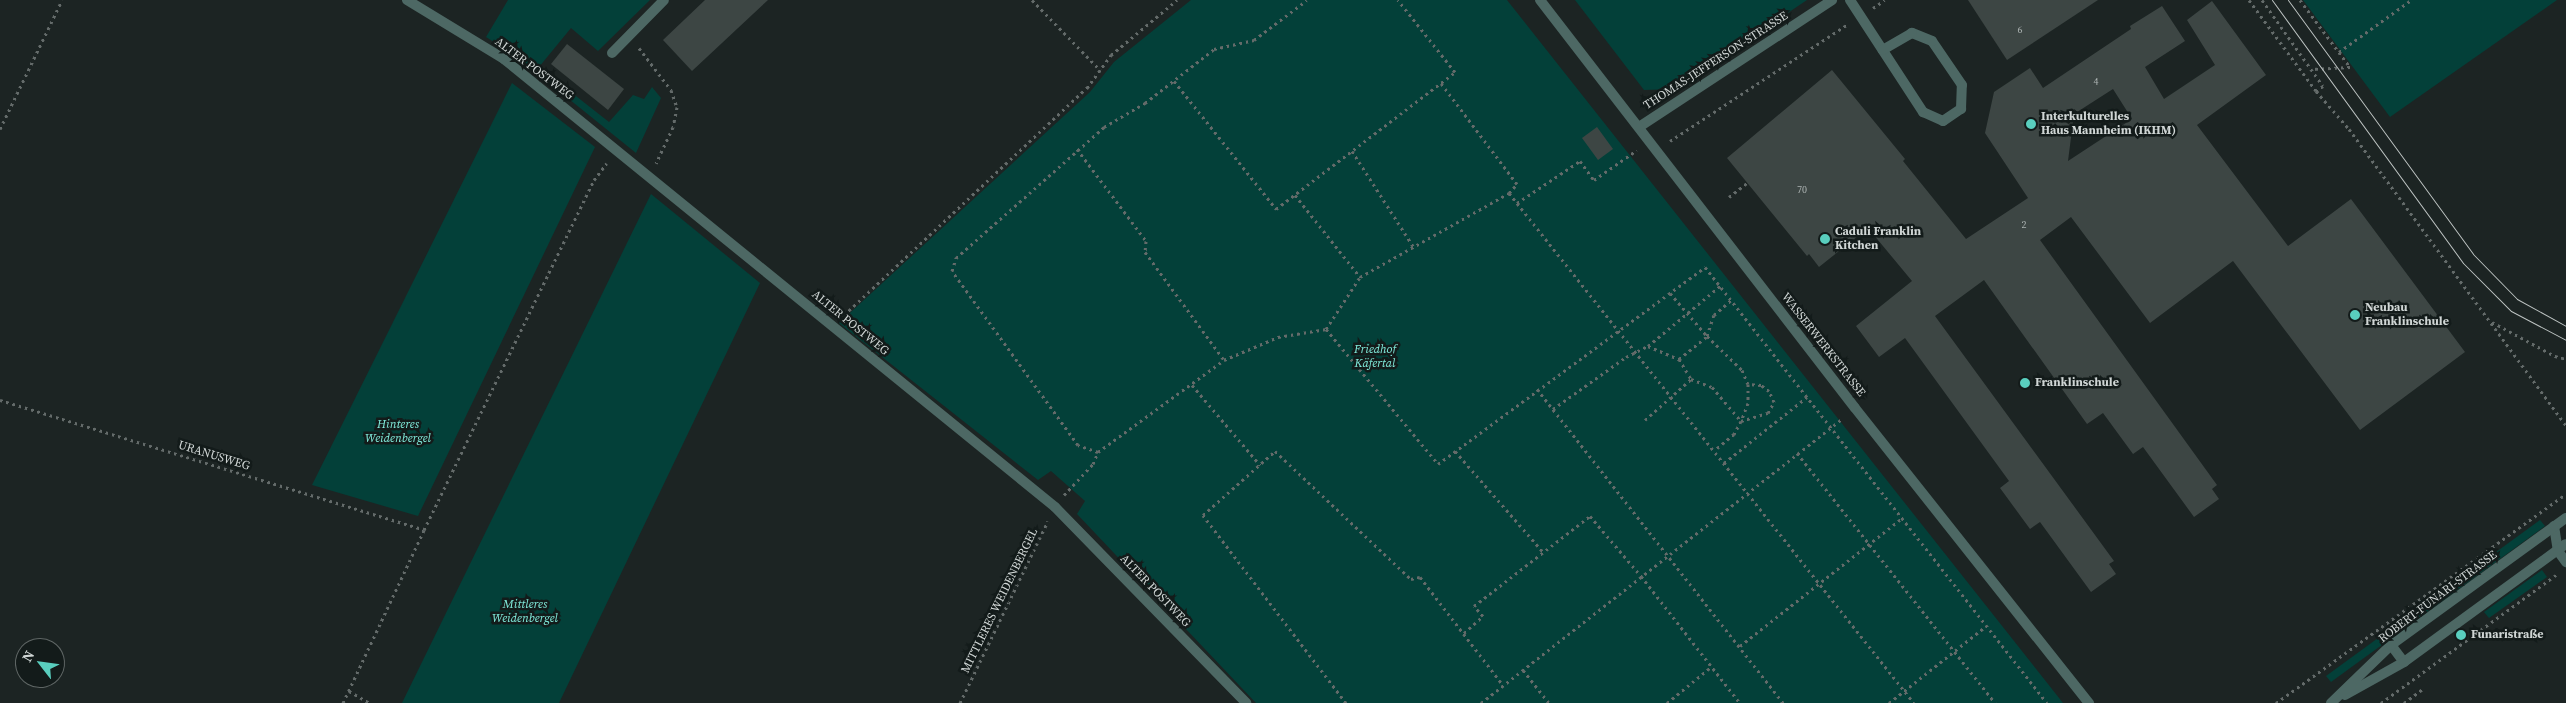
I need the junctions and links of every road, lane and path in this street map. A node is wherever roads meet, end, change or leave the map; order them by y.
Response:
1 (62, 0) edge
2 (407, 0) edge
3 (664, 0) edge
4 (1032, 0) edge
5 (1177, 0) edge
6 (1307, 0) edge
7 (1398, 0) edge
8 (1540, 0) edge
9 (1832, 0) edge
10 (1850, 0) edge
11 (1885, 0) edge
12 (2248, 0) edge
13 (2262, 0) edge
14 (2300, 0) edge
15 (2411, 0) edge
16 (1861, 16) junction
17 (629, 36) junction
18 (1883, 50) junction
19 (2339, 52) junction
20 (612, 53) dead end
21 (2312, 69) junction
22 (1100, 70) junction
23 (1174, 80) junction
24 (1441, 83) junction
25 (2316, 91) junction
26 (1639, 127) junction
27 (0, 129) edge
28 (1649, 141) junction
29 (1077, 149) junction
30 (618, 150) junction
31 (1657, 150) junction
32 (1352, 151) junction
33 (649, 176) junction
34 (1746, 183) dead end
35 (1509, 193) junction
36 (1295, 195) junction
37 (1728, 197) dead end
38 (1517, 203) junction
39 (1413, 246) junction
40 (1360, 277) junction
41 (1720, 286) junction
42 (1670, 293) junction
43 (1731, 300) junction
44 (1688, 313) junction
45 (2492, 322) junction
46 (833, 326) junction
47 (1326, 329) junction
48 (1618, 330) junction
49 (1707, 336) junction
50 (1648, 346) junction
51 (1636, 353) junction
52 (2566, 358) edge
53 (1679, 359) junction
54 (1224, 360) junction
55 (1691, 379) junction
56 (1748, 384) junction
57 (1192, 385) junction
58 (1537, 389) junction
59 (1671, 396) junction
60 (1807, 397) junction
61 (0, 400) edge
62 (1855, 408) junction
63 (1553, 409) junction
64 (1645, 420) dead end
65 (1741, 421) junction
66 (2566, 426) edge
67 (1831, 427) junction
68 (1455, 451) junction
69 (1714, 451) junction
70 (1098, 452) junction
71 (1797, 453) junction
72 (1724, 463) junction
73 (1260, 465) junction
74 (1747, 493) junction
75 (2566, 494) edge
76 (1055, 507) junction
77 (1902, 518) junction
78 (2566, 518) edge
79 (2554, 526) junction
80 (424, 530) junction
81 (1870, 544) junction
82 (2562, 548) edge
83 (1543, 552) junction
84 (1668, 555) junction
85 (2566, 562) edge
86 (2558, 574) dead end
87 (1641, 576) junction
88 (1819, 584) junction
89 (1986, 626) junction
90 (1464, 632) junction
91 (2391, 645) junction
92 (1740, 646) junction
93 (1954, 651) junction
94 (2404, 662) junction
95 (1711, 667) junction
96 (1523, 670) junction
97 (1503, 685) junction
98 (2424, 688) dead end
99 (349, 691) junction
100 (1904, 691) junction
101 (343, 703) edge
102 (370, 703) edge
103 (960, 703) edge
104 (1246, 703) edge
105 (1346, 703) edge
106 (1481, 703) edge
107 (1549, 703) edge
108 (1667, 703) edge
109 (1740, 703) edge
110 (1783, 703) edge
111 (1889, 703) edge
112 (1914, 703) edge
113 (1995, 703) edge
114 (2047, 703) edge
115 (2089, 703) edge
116 (2276, 703) edge
117 (2381, 703) edge
118 (2404, 703) edge

1 - 27 path
2 - 30 street, ALTER POSTWEG
3 - 17 street
4 - 22 path
5 - 22 path
6 - 23 path
7 - 24 path
8 - 26 street, WASSERWERKSTRASSE
9 - 26 street, THOMAS-JEFFERSON-STRASSE
10 - 16 street
11 - 16 path
12 - 25 path
13 - 21 path
14 - 19 path
15 - 19 path
16 - 18 street
16 - 31 path
17 - 20 street
17 - 33 path
18 - 18 street
19 - 21 path
21 - 25 path
22 - 46 path
23 - 29 path
23 - 36 path
24 - 32 path
24 - 35 path
25 - 45 path
26 - 28 street, WASSERWERKSTRASSE
28 - 31 street, WASSERWERKSTRASSE
28 - 38 path
29 - 54 path
29 - 70 path
30 - 33 street, ALTER POSTWEG
30 - 80 path
31 - 62 street, WASSERWERKSTRASSE
32 - 36 path
32 - 39 path
33 - 46 street, ALTER POSTWEG
34 - 37 path
35 - 38 path
35 - 39 path
36 - 40 path
38 - 48 path
39 - 40 path
40 - 47 path
41 - 42 path
41 - 43 path
41 - 44 path
42 - 44 path
42 - 48 path
43 - 49 path
43 - 60 path
44 - 49 path
44 - 50 path
45 - 52 path
45 - 66 path
46 - 76 street, ALTER POSTWEG
47 - 54 path
47 - 68 path
48 - 51 path
48 - 58 path
49 - 53 path
49 - 56 path
50 - 51 path
50 - 53 path
51 - 59 path
51 - 63 path
53 - 55 path
54 - 57 path
55 - 59 path
55 - 65 path
56 - 65 path
56 - 65 path
57 - 70 path
57 - 73 path
58 - 63 path
58 - 68 path
59 - 64 path
59 - 69 path
60 - 67 path
60 - 72 path
61 - 80 path, URANUSWEG
62 - 67 path
62 - 115 street, WASSERWERKSTRASSE
63 - 84 path
65 - 69 path
67 - 71 path
67 - 77 path
68 - 83 path
69 - 72 path
70 - 76 path, MITTLERES WEIDENBERGEL
71 - 74 path
71 - 81 path
72 - 74 path
73 - 90 path
73 - 105 path
74 - 84 path
74 - 88 path
75 - 116 path
76 - 103 path, MITTLERES WEIDENBERGEL
76 - 104 street, ALTER POSTWEG
77 - 81 path
77 - 89 path
78 - 79 street, ROBERT-FUNARI-STRASSE
79 - 82 street
79 - 91 street, ROBERT-FUNARI-STRASSE
80 - 99 path
81 - 88 path
81 - 93 path
82 - 85 street
82 - 94 street, ROBERT-FUNARI-STRASSE
83 - 87 path
83 - 90 path
84 - 87 path
84 - 92 path
86 - 117 path
87 - 95 path
87 - 96 path
88 - 92 path
88 - 100 path
89 - 93 path
89 - 114 path
90 - 97 path
91 - 94 street
91 - 94 street, ROBERT-FUNARI-STRASSE
92 - 110 path
93 - 100 path
93 - 113 path
95 - 108 path
95 - 109 path
96 - 97 path
96 - 107 path
97 - 106 path
98 - 118 path
99 - 101 path
99 - 102 path
100 - 111 path
100 - 112 path

